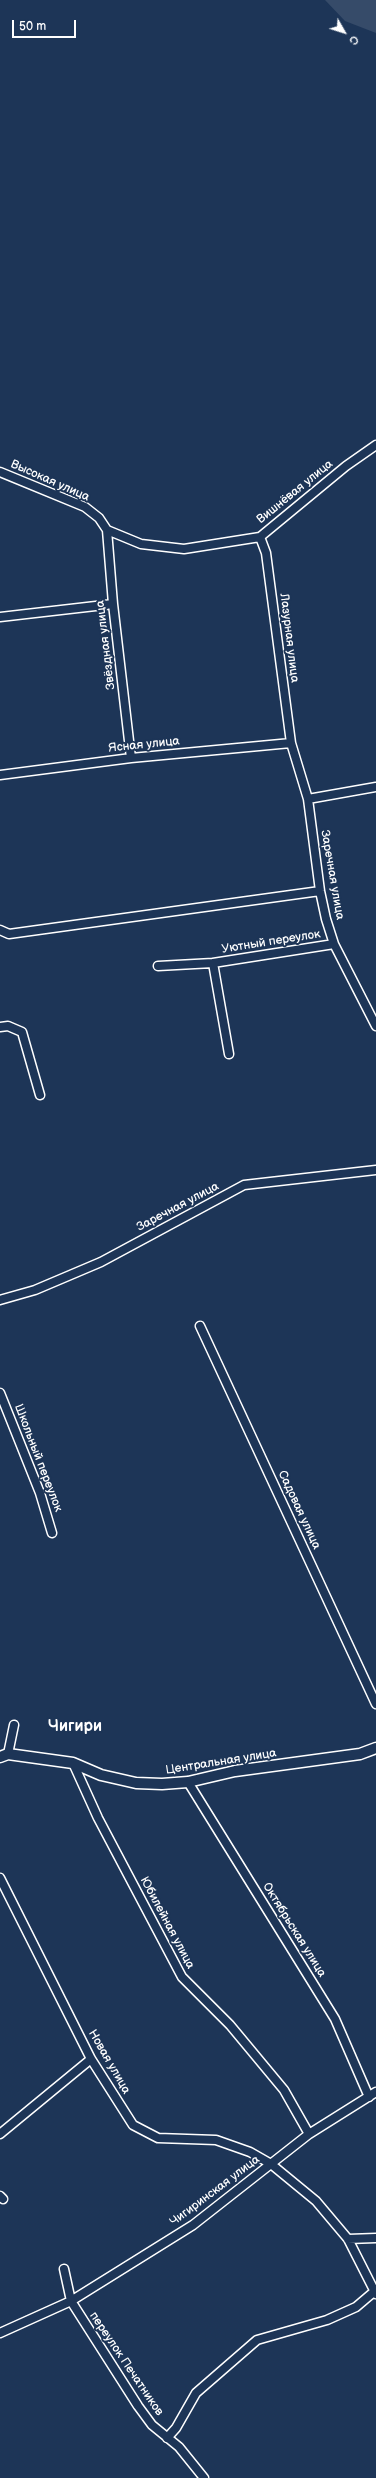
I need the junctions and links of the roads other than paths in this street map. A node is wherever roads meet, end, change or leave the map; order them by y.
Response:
1 (376, 445) edge
2 (0, 472) edge
3 (107, 530) junction
4 (260, 537) junction
5 (113, 604) junction
6 (0, 617) edge
7 (291, 743) junction
8 (131, 758) junction
9 (0, 775) edge
10 (376, 787) edge
11 (308, 799) junction
12 (320, 891) junction
13 (0, 930) edge
14 (334, 944) junction
15 (213, 963) junction
16 (158, 966) dead end
17 (376, 1026) edge
18 (0, 1027) edge
19 (229, 1054) dead end
20 (40, 1095) dead end
21 (376, 1170) edge
22 (0, 1300) edge
23 (200, 1326) dead end
24 (0, 1393) edge
25 (52, 1533) dead end
26 (376, 1704) edge
27 (14, 1725) dead end
28 (376, 1748) edge
29 (4, 1755) edge
30 (73, 1763) junction
31 (188, 1782) junction
32 (0, 1878) edge
33 (91, 2059) junction
34 (376, 2092) edge
35 (368, 2097) junction
36 (0, 2134) edge
37 (309, 2134) junction
38 (271, 2164) junction
39 (376, 2238) edge
40 (348, 2239) junction
41 (64, 2269) dead end
42 (376, 2293) edge
43 (71, 2301) junction
44 (0, 2333) edge
45 (167, 2438) junction
46 (204, 2478) edge

1 - 4 street, Вишнёвая улица
2 - 3 street, Высокая улица
3 - 4 street, Вишнёвая улица
3 - 5 street, Звёздная улица
4 - 7 street, Лазурная улица
5 - 6 street
5 - 8 street, Звёздная улица
7 - 8 street, Ясная улица
7 - 11 street, Заречная улица
8 - 9 street, Ясная улица
10 - 11 street
11 - 12 street, Заречная улица
12 - 13 street
12 - 14 street, Заречная улица
14 - 15 street, Уютный переулок
14 - 17 street, Заречная улица
15 - 16 street, Уютный переулок
15 - 19 street, Уютный переулок
18 - 20 street
21 - 22 street, Заречная улица
23 - 26 street, Садовая улица
24 - 25 street, Школьный переулок
27 - 29 street
28 - 31 street, Центральная улица
29 - 30 street, Центральная улица
30 - 31 street, Центральная улица
30 - 37 street, Юбилейная улица
31 - 35 street, Октябрьская улица
32 - 33 street, Новая улица
33 - 36 street
33 - 38 street, Новая улица
34 - 35 street, Чигиринская улица
35 - 37 street, Чигиринская улица
37 - 38 street, Чигиринская улица
38 - 40 street, Новая улица
38 - 43 street, Чигиринская улица
39 - 40 street
40 - 42 street, Новая улица
41 - 43 street, переулок Печатников
42 - 45 street
43 - 44 street, Чигиринская улица
43 - 45 street, переулок Печатников
45 - 46 street, переулок Печатников

